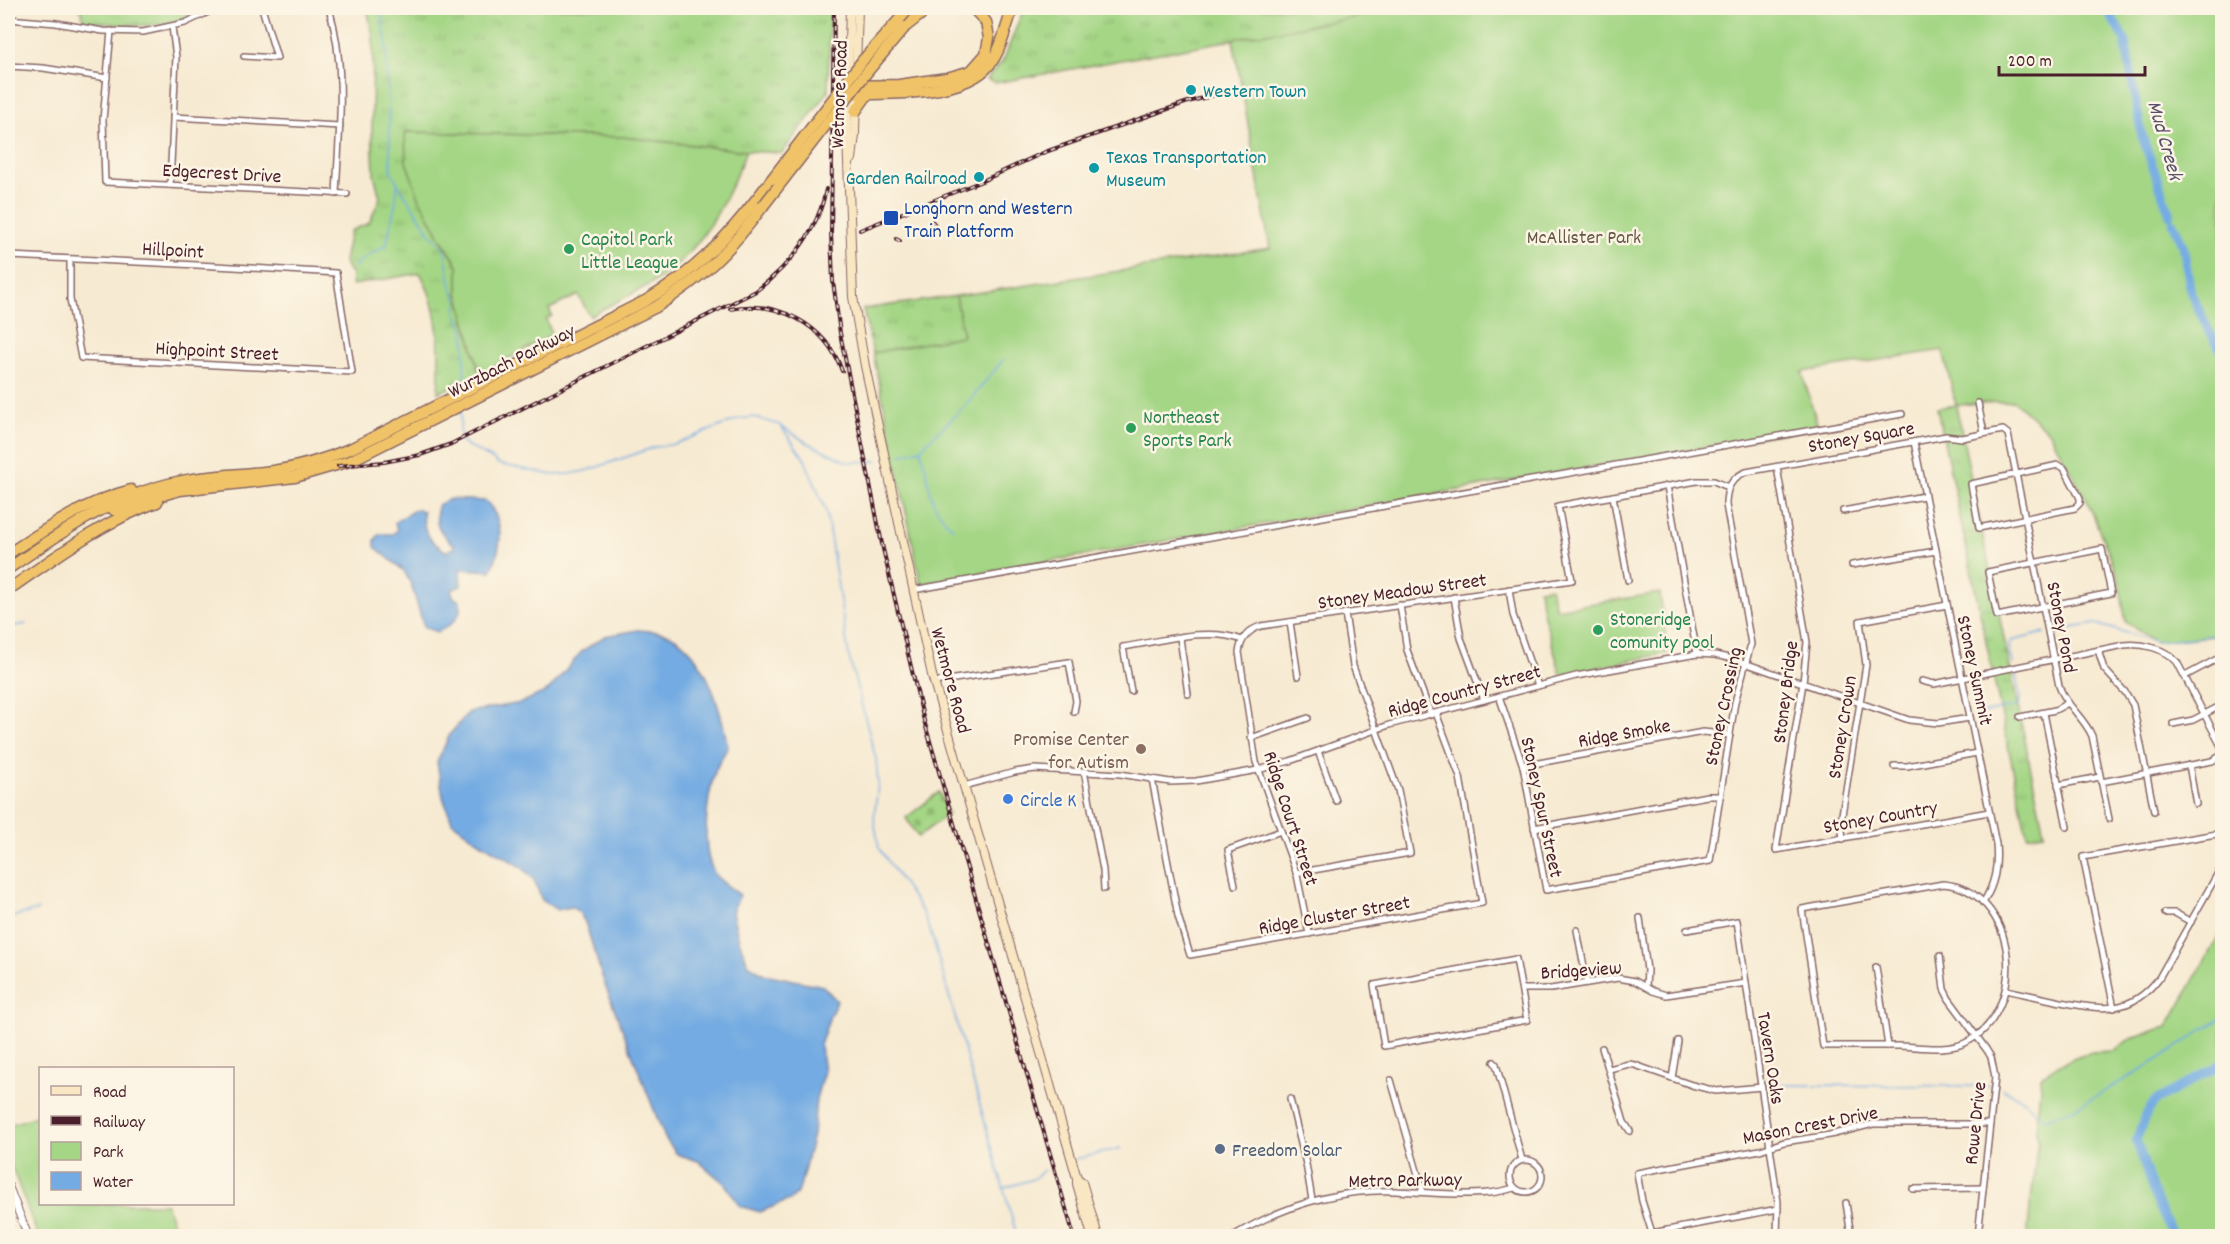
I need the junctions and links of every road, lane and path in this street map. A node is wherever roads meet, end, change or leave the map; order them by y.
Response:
1 (218, 8) edge
2 (262, 8) edge
3 (329, 8) edge
4 (850, 8) edge
5 (858, 8) edge
6 (923, 8) edge
7 (929, 8) edge
8 (973, 8) edge
9 (1013, 8) edge
10 (908, 10) edge
11 (8, 19) edge
12 (171, 27) junction
13 (905, 27) junction
14 (111, 31) junction
15 (243, 56) dead end
16 (8, 66) edge
17 (856, 67) junction
18 (107, 78) junction
19 (877, 87) junction
20 (855, 91) junction
21 (855, 112) joint
22 (173, 117) junction
23 (340, 126) junction
24 (850, 181) junction
25 (170, 184) junction
26 (336, 194) junction
27 (347, 194) dead end
28 (8, 256) edge
29 (70, 259) junction
30 (352, 372) joint
31 (482, 390) junction
32 (1978, 403) dead end
33 (1902, 414) dead end
34 (2006, 431) joint
35 (1984, 434) junction
36 (1914, 442) junction
37 (1777, 467) junction
38 (2016, 474) junction
39 (212, 481) junction
40 (164, 485) junction
41 (1667, 486) junction
42 (1728, 487) junction
43 (197, 488) junction
44 (1613, 496) junction
45 (1924, 496) junction
46 (1843, 511) dead end
47 (2026, 518) junction
48 (1936, 551) junction
49 (8, 554) edge
50 (2034, 562) junction
51 (1852, 565) dead end
52 (8, 569) edge
53 (8, 578) edge
54 (1628, 580) dead end
55 (1509, 589) junction
56 (8, 590) edge
57 (913, 590) junction
58 (1454, 597) junction
59 (1400, 605) junction
60 (1947, 605) junction
61 (2043, 607) junction
62 (1345, 613) junction
63 (1290, 622) junction
64 (1180, 638) junction
65 (1242, 640) junction
66 (2098, 650) junction
67 (1697, 654) junction
68 (2054, 659) junction
69 (2217, 659) dead end
70 (1746, 664) junction
71 (1298, 676) dead end
72 (2185, 676) junction
73 (1962, 678) junction
74 (1922, 681) dead end
75 (934, 682) junction
76 (1803, 683) junction
77 (1538, 686) junction
78 (1131, 691) dead end
79 (1188, 694) dead end
80 (1499, 696) junction
81 (1484, 700) junction
82 (1860, 703) junction
83 (2068, 703) junction
84 (2223, 705) edge
85 (1074, 712) dead end
86 (2044, 713) junction
87 (1433, 714) junction
88 (2205, 714) junction
89 (2020, 717) dead end
90 (1308, 718) dead end
91 (1970, 718) junction
92 (2173, 724) dead end
93 (1376, 729) junction
94 (1730, 735) junction
95 (1251, 738) junction
96 (2223, 747) edge
97 (1318, 751) junction
98 (1977, 753) junction
99 (2223, 755) edge
100 (2189, 765) junction
101 (1523, 766) junction
102 (1894, 766) dead end
103 (1258, 770) junction
104 (1084, 771) junction
105 (2147, 773) junction
106 (1152, 779) junction
107 (2101, 779) junction
108 (2058, 785) junction
109 (964, 786) junction
110 (1720, 796) junction
111 (1336, 801) dead end
112 (2196, 804) dead end
113 (2154, 811) dead end
114 (1989, 812) junction
115 (2109, 819) dead end
116 (2067, 827) dead end
117 (1534, 828) junction
118 (1281, 831) junction
119 (2223, 833) edge
120 (1843, 839) junction
121 (1776, 850) joint
122 (2223, 866) edge
123 (1296, 873) junction
124 (1235, 885) dead end
125 (1104, 889) dead end
126 (1546, 890) joint
127 (1983, 903) junction
128 (2165, 913) dead end
129 (1640, 918) dead end
130 (2191, 922) junction
131 (1576, 930) dead end
132 (1687, 930) dead end
133 (1308, 934) junction
134 (1940, 956) dead end
135 (1876, 967) dead end
136 (1587, 983) junction
137 (1746, 983) junction
138 (1646, 987) junction
139 (1522, 989) junction
140 (2006, 990) junction
141 (2114, 1008) junction
142 (1977, 1034) junction
143 (1678, 1041) dead end
144 (1888, 1046) junction
145 (1602, 1048) dead end
146 (1494, 1062) dead end
147 (1609, 1069) junction
148 (1672, 1078) junction
149 (1391, 1080) dead end
150 (1762, 1087) junction
151 (1290, 1100) dead end
152 (1990, 1124) junction
153 (1630, 1131) dead end
154 (1770, 1146) junction
155 (1522, 1160) junction
156 (1077, 1178) junction
157 (8, 1185) edge
158 (1514, 1188) junction
159 (1983, 1188) junction
160 (1913, 1189) dead end
161 (1423, 1192) junction
162 (1312, 1200) junction
163 (1846, 1203) dead end
164 (1778, 1209) junction
165 (28, 1236) edge
166 (1092, 1236) edge
167 (1098, 1236) edge
168 (1233, 1236) edge
169 (1777, 1236) edge
170 (1851, 1236) edge
171 (1978, 1236) edge

1 - 12 street
2 - 15 street
3 - 23 street
4 - 20 main road, Wetmore Road
5 - 17 main road, Wetmore Road
6 - 13 highway, Wurzbach Parkway
7 - 13 highway
8 - 19 highway
9 - 20 highway
10 - 31 highway, Wurzbach Parkway, bridge
11 - 14 street
12 - 14 street
12 - 22 street
13 - 31 highway, Wurzbach Parkway, bridge
14 - 18 street
16 - 18 street
17 - 19 highway
17 - 20 main road, Wetmore Road
18 - 25 street, Edgecrest Drive
19 - 20 highway
20 - 21 highway
20 - 24 main road, Wetmore Road
21 - 24 main road, Wetmore Road
22 - 23 street
22 - 25 street
23 - 26 street
24 - 57 main road, Wetmore Road
25 - 26 street, Edgecrest Drive
26 - 27 street, Edgecrest Drive
28 - 29 street, Hillpoint
29 - 30 street, Hillpoint
29 - 30 street, Highpoint Street
31 - 39 highway, Wurzbach Parkway
32 - 35 street
33 - 57 street
34 - 35 street, Stoney Square
34 - 38 street, Stoney Pond
35 - 36 street, Stoney Square
36 - 37 street, Stoney Square
36 - 45 street, Stoney Summit
37 - 42 street, Stoney Square
37 - 76 street, Stoney Bridge
38 - 47 street, Stoney Pond
38 - 47 street
38 - 47 street
39 - 40 highway, Wurzbach Parkway
39 - 43 highway, Wurzbach Parkway
40 - 49 highway
40 - 52 highway, Wurzbach Parkway
41 - 42 street
41 - 44 street
41 - 67 street
42 - 70 street, Stoney Crossing
43 - 53 highway, Wurzbach Parkway
43 - 56 highway
44 - 54 street
44 - 55 street, Stoney Meadow Street
45 - 46 street
45 - 48 street, Stoney Summit
47 - 50 street, Stoney Pond
48 - 51 street
48 - 60 street, Stoney Summit
50 - 61 street, Stoney Pond
50 - 61 street
50 - 61 street
55 - 58 street, Stoney Meadow Street
55 - 77 street
57 - 75 main road, Wetmore Road
58 - 59 street, Stoney Meadow Street
58 - 81 street
59 - 62 street, Stoney Meadow Street
59 - 87 street
60 - 73 street, Stoney Summit
60 - 82 street, Stoney Crown
61 - 68 street, Stoney Pond
62 - 63 street, Stoney Meadow Street
62 - 93 street
63 - 65 street, Stoney Meadow Street
63 - 71 street
64 - 65 street
64 - 78 street
64 - 79 street
65 - 95 street, Ridge Court Street
66 - 68 street
66 - 72 street
66 - 105 street
67 - 70 street, Ridge Country Street
67 - 77 street, Ridge Country Street
68 - 73 street
68 - 83 street, Stoney Pond
69 - 72 street
70 - 76 street, Ridge Country Street
70 - 94 street, Stoney Crossing
72 - 88 street
73 - 74 street
73 - 91 street, Stoney Summit
75 - 85 street
75 - 109 main road, Wetmore Road
76 - 82 street, Ridge Country Street
76 - 121 street, Stoney Bridge
77 - 80 street, Ridge Country Street
80 - 81 street, Ridge Country Street
80 - 101 street, Stoney Spur Street
81 - 87 street, Ridge Country Street
82 - 91 street, Ridge Country Street
82 - 120 street, Stoney Crown
83 - 86 street
83 - 107 street, Stoney Pond
84 - 88 street
86 - 89 street
86 - 108 street
87 - 93 street, Ridge Country Street
87 - 133 street, Ridge Cluster Street
88 - 92 street
88 - 96 street
90 - 95 street
91 - 98 street, Stoney Summit
93 - 97 street, Ridge Country Street
93 - 123 street
94 - 101 street, Ridge Smoke
94 - 110 street, Stoney Crossing
95 - 103 street, Ridge Court Street
97 - 103 street, Ridge Country Street
97 - 111 street
98 - 102 street
98 - 114 street, Stoney Summit
99 - 100 street
100 - 105 street
100 - 112 street
101 - 117 street, Stoney Spur Street
103 - 106 street, Ridge Country Street
103 - 118 street, Ridge Court Street
104 - 106 street, Ridge Country Street
104 - 109 street, Ridge Country Street
104 - 125 street
105 - 107 street
105 - 113 street
106 - 133 street, Ridge Cluster Street
107 - 108 street
107 - 115 street, Stoney Pond
108 - 116 street
109 - 156 main road, Wetmore Road
110 - 117 street
110 - 126 street, Stoney Crossing
114 - 120 street, Stoney Country
114 - 127 street, Stoney Summit
117 - 126 street, Stoney Spur Street
118 - 123 street, Ridge Court Street
118 - 124 street
119 - 141 street
120 - 121 street, Stoney Country
122 - 130 street
123 - 133 street, Ridge Court Street
127 - 140 street
127 - 144 street
128 - 130 street
129 - 138 street
130 - 141 street
131 - 136 street
132 - 137 street, Tavern Oaks
134 - 142 street, Rowe Drive
135 - 144 street
136 - 138 street, Bridgeview
136 - 139 street, Bridgeview
137 - 138 street, Bridgeview
137 - 150 street, Tavern Oaks
139 - 139 street
140 - 141 street
140 - 142 street
142 - 144 street
142 - 152 street, Rowe Drive
143 - 148 street
145 - 147 street
146 - 155 street
147 - 148 street
147 - 153 street
148 - 150 street
149 - 161 street
150 - 154 street, Tavern Oaks
151 - 162 street
152 - 154 street, Mason Crest Drive
152 - 159 street, Rowe Drive
154 - 164 street, Tavern Oaks
154 - 164 street, Mason Crest Drive
155 - 158 street
155 - 158 street
156 - 166 main road, Wetmore Road
156 - 167 main road, Wetmore Road
157 - 165 street
158 - 161 street, Metro Parkway
159 - 160 street
159 - 171 street, Rowe Drive
161 - 162 street, Metro Parkway
162 - 168 street, Metro Parkway
163 - 170 street
164 - 169 street, Tavern Oaks

